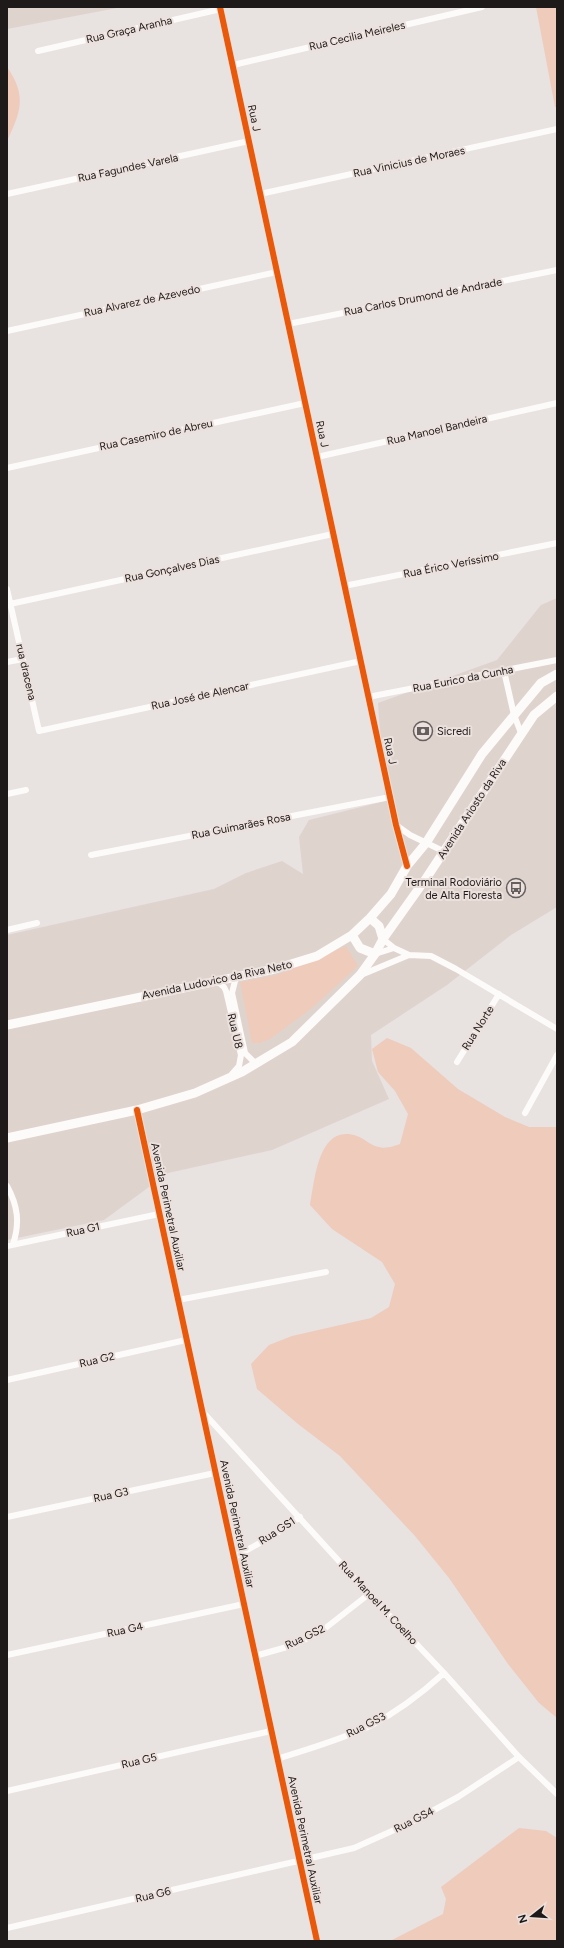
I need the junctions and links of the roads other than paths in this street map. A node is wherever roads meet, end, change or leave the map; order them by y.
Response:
1 (482, 7) edge
2 (220, 8) edge
3 (38, 51) dead end
4 (233, 65) junction
5 (557, 129) edge
6 (249, 141) junction
7 (7, 194) edge
8 (260, 194) junction
9 (557, 270) edge
10 (277, 272) junction
11 (288, 324) junction
12 (7, 331) edge
13 (305, 402) junction
14 (557, 403) edge
15 (317, 457) junction
16 (7, 468) edge
17 (333, 534) junction
18 (557, 543) edge
19 (344, 586) junction
20 (7, 589) edge
21 (10, 604) junction
22 (23, 659) junction
23 (557, 660) edge
24 (361, 661) junction
25 (7, 662) edge
26 (504, 671) junction
27 (557, 674) edge
28 (557, 696) edge
29 (368, 697) junction
30 (514, 715) junction
31 (39, 732) joint
32 (521, 733) junction
33 (26, 790) dead end
34 (7, 794) edge
35 (390, 797) junction
36 (396, 825) junction
37 (426, 843) junction
38 (443, 851) junction
39 (91, 854) dead end
40 (407, 866) junction
41 (370, 918) junction
42 (36, 923) dead end
43 (7, 930) edge
44 (352, 935) junction
45 (383, 939) junction
46 (394, 948) junction
47 (375, 954) junction
48 (409, 956) junction
49 (360, 975) junction
50 (236, 977) junction
51 (217, 981) junction
52 (499, 994) junction
53 (236, 1023) junction
54 (7, 1025) edge
55 (557, 1029) edge
56 (244, 1055) junction
57 (557, 1055) edge
58 (457, 1062) dead end
59 (256, 1064) junction
60 (227, 1079) junction
61 (137, 1110) junction
62 (525, 1113) dead end
63 (7, 1138) edge
64 (7, 1186) edge
65 (159, 1214) junction
66 (10, 1245) edge
67 (326, 1272) dead end
68 (178, 1300) junction
69 (186, 1340) junction
70 (7, 1380) edge
71 (202, 1410) junction
72 (215, 1473) junction
73 (7, 1517) edge
74 (300, 1517) junction
75 (234, 1557) junction
76 (369, 1594) junction
77 (244, 1604) junction
78 (7, 1656) edge
79 (255, 1656) junction
80 (444, 1672) junction
81 (271, 1731) junction
82 (519, 1757) junction
83 (277, 1759) junction
84 (7, 1790) edge
85 (557, 1794) edge
86 (300, 1862) junction
87 (7, 1928) edge
88 (317, 1941) edge

1 - 4 street, Rua Cecilia Meireles
2 - 3 street, Rua Graça Aranha
2 - 4 street, Rua J
4 - 6 street, Rua J
5 - 8 street, Rua Vinicius de Moraes
6 - 7 street, Rua Fagundes Varela
6 - 8 street, Rua J
8 - 10 street, Rua J
9 - 11 street, Rua Carlos Drumond de Andrade
10 - 11 street, Rua J
10 - 12 street, Rua Alvarez de Azevedo
11 - 13 street, Rua J
13 - 15 street, Rua J
13 - 16 street, Rua Casemiro de Abreu
14 - 15 street, Rua Manoel Bandeira
15 - 17 street, Rua J
17 - 19 street, Rua J
17 - 21 street, Rua Gonçalves Dias
18 - 19 street, Rua Érico Veríssimo
19 - 24 street, Rua J
20 - 21 street, rua dracena
21 - 22 street, rua dracena
22 - 25 street
22 - 31 street, rua dracena
23 - 26 street, Rua Eurico da Cunha
24 - 29 street, Rua J
24 - 31 street, Rua José de Alencar
26 - 29 street, Rua Eurico da Cunha
26 - 30 street
27 - 30 street, Avenida Ludovico da Riva Neto
28 - 32 street, Avenida Ariosto da Riva
29 - 35 street, Rua J
30 - 32 street
30 - 37 street, Avenida Ludovico da Riva Neto
32 - 38 street, Avenida Ariosto da Riva
33 - 34 street
35 - 36 street, Rua J
35 - 39 street, Rua Guimarães Rosa
36 - 37 street
36 - 40 street, Rua J
37 - 38 street
37 - 40 street, Avenida Ludovico da Riva Neto
38 - 45 street, Avenida Ariosto da Riva
40 - 41 street, Avenida Ludovico da Riva Neto
41 - 44 street, Avenida Ludovico da Riva Neto
41 - 45 street
42 - 43 street
44 - 47 street
44 - 50 street, Avenida Ludovico da Riva Neto
45 - 46 street
45 - 47 street, Avenida Ariosto da Riva
46 - 47 street
46 - 48 street
47 - 49 street, Avenida Ariosto da Riva
48 - 49 street
48 - 52 street
49 - 59 street, Avenida Ariosto da Riva
50 - 51 street, Avenida Ludovico da Riva Neto
50 - 53 street, Rua U8
51 - 53 street, Rua U8
51 - 54 street, Avenida Ludovico da Riva Neto
52 - 55 street
52 - 58 street, Rua Norte
53 - 56 street, Rua U8
56 - 59 street, Rua U8
56 - 60 street, Rua U8
57 - 62 street
59 - 60 street, Avenida Ariosto da Riva
60 - 61 street, Avenida Ariosto da Riva
61 - 63 street, Avenida Ariosto da Riva
61 - 65 street, Avenida Perimetral Auxiliar
64 - 66 street
65 - 66 street, Rua G1
65 - 68 street, Avenida Perimetral Auxiliar
67 - 68 street
68 - 69 street, Avenida Perimetral Auxiliar
69 - 70 street, Rua G2
69 - 71 street, Avenida Perimetral Auxiliar
71 - 72 street, Avenida Perimetral Auxiliar
71 - 74 street, Rua Manoel M. Coelho
72 - 73 street, Rua G3
72 - 75 street, Avenida Perimetral Auxiliar
74 - 75 street, Rua GS1
74 - 76 street, Rua Manoel M. Coelho
75 - 77 street, Avenida Perimetral Auxiliar
76 - 79 street, Rua GS2
76 - 80 street, Rua Manoel M. Coelho
77 - 78 street, Rua G4
77 - 79 street, Avenida Perimetral Auxiliar
79 - 81 street, Avenida Perimetral Auxiliar
80 - 82 street, Rua Manoel M. Coelho
80 - 83 street, Rua GS3
81 - 83 street, Avenida Perimetral Auxiliar
81 - 84 street, Rua G5
82 - 85 street, Rua Manoel M. Coelho
82 - 86 street, Rua GS4
83 - 86 street, Avenida Perimetral Auxiliar
86 - 87 street, Rua G6
86 - 88 street, Avenida Perimetral Auxiliar

